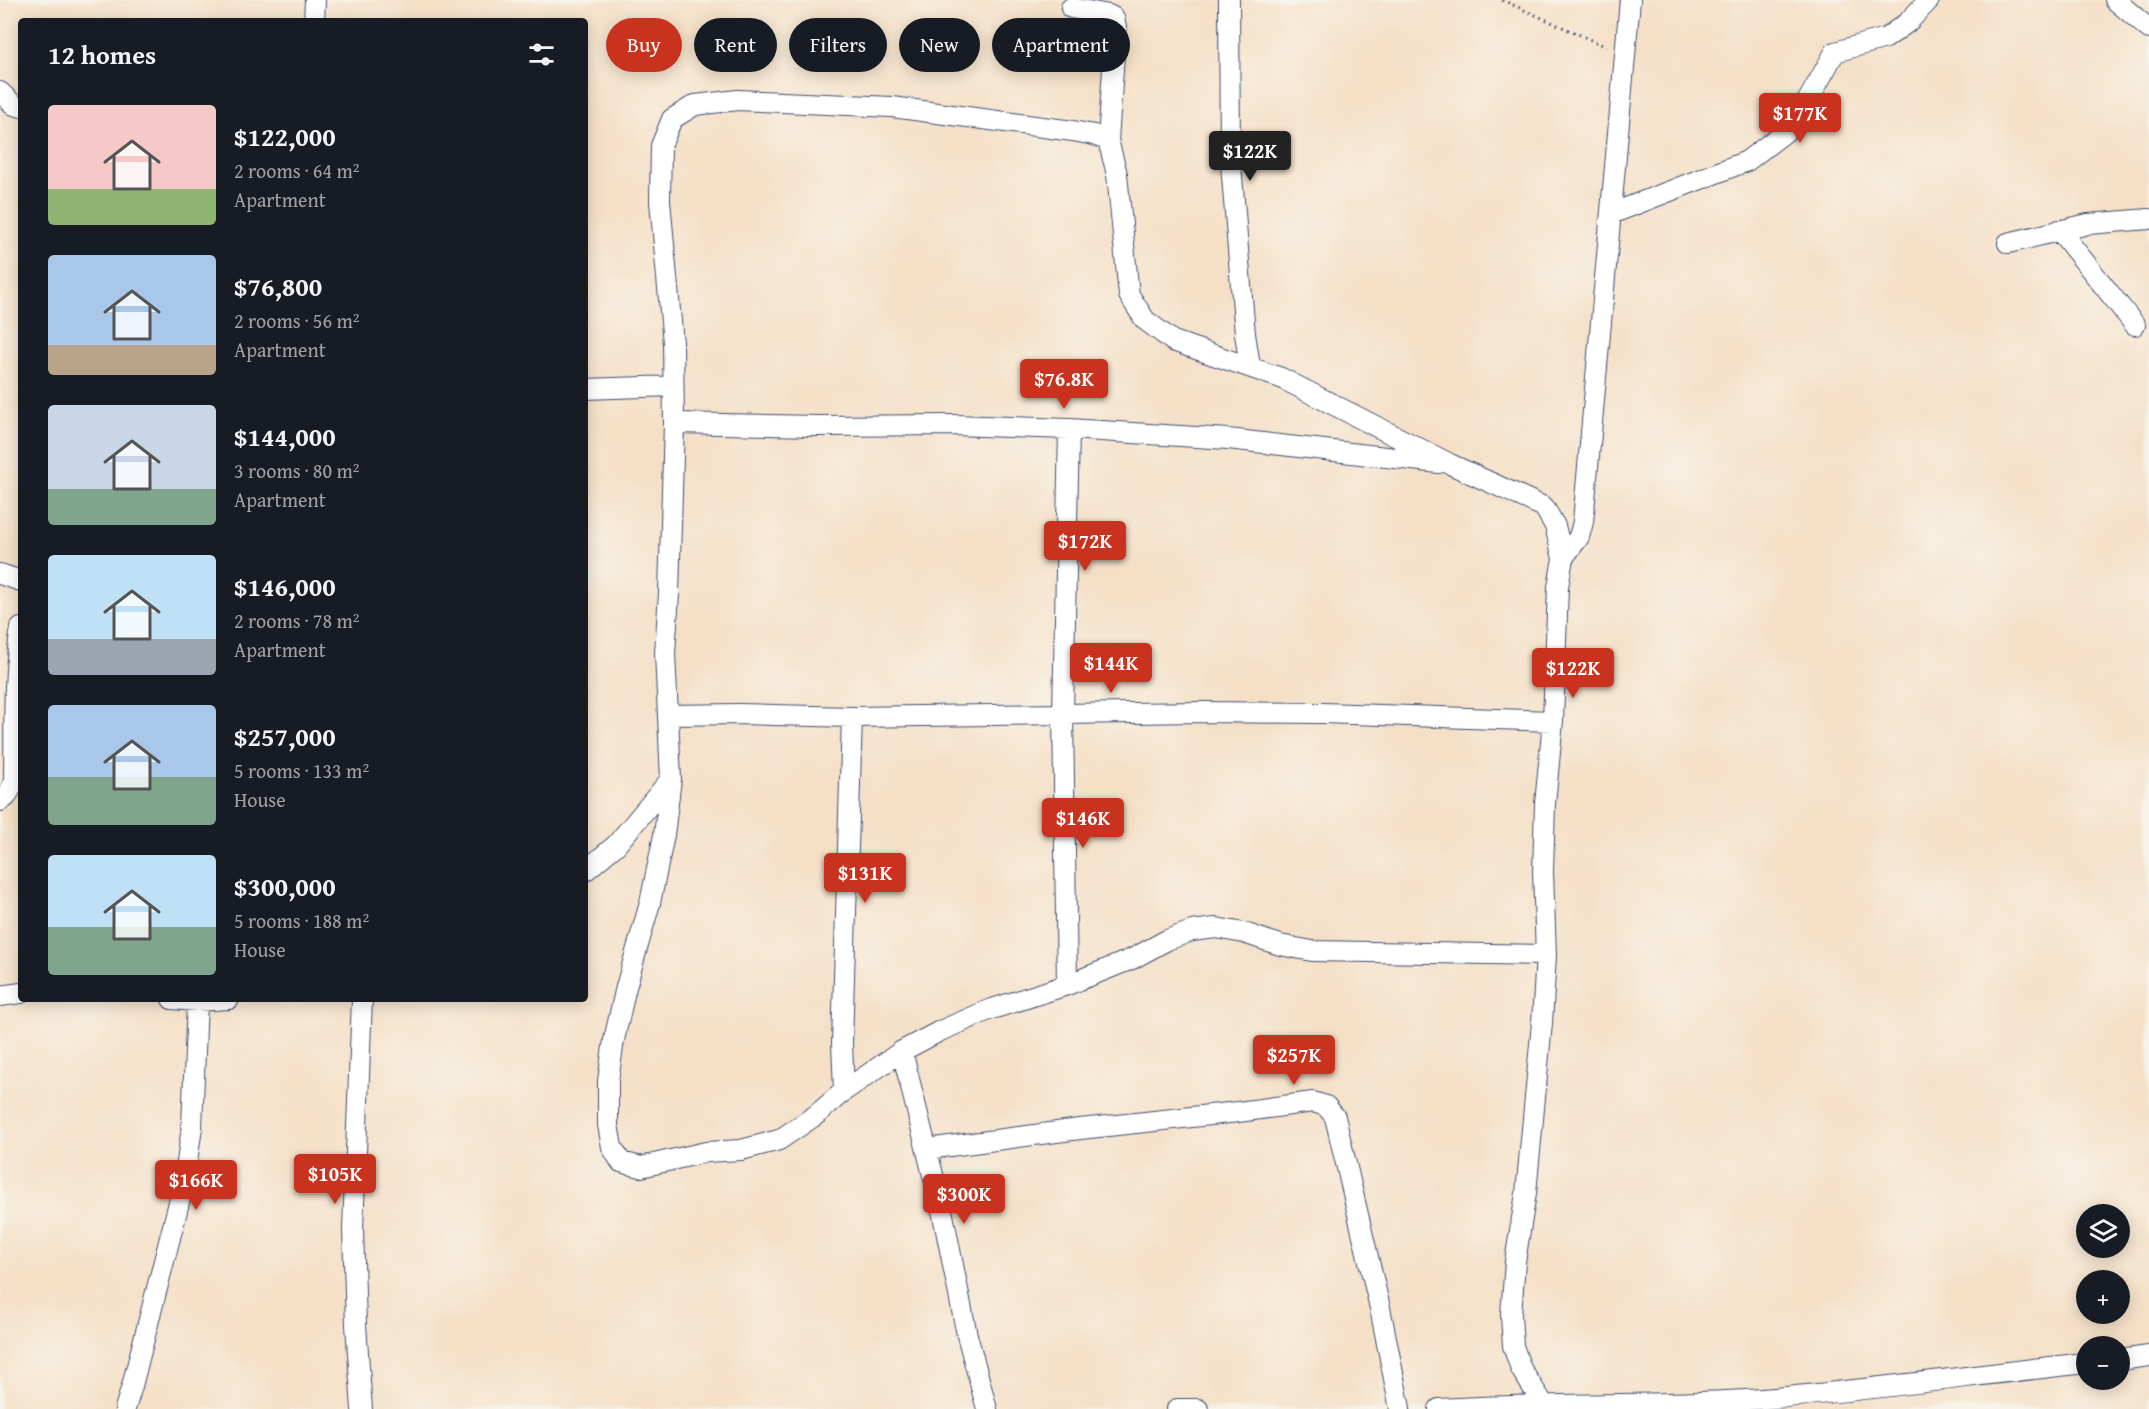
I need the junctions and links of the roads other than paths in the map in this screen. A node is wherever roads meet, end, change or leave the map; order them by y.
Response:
1 (315, 0) edge
2 (1229, 0) edge
3 (1630, 0) edge
4 (1929, 0) edge
5 (2115, 0) edge
6 (1071, 9) dead end
7 (314, 18) edge
8 (2149, 29) edge
9 (0, 92) edge
10 (18, 106) edge
11 (1108, 140) junction
12 (1611, 214) junction
13 (2149, 219) edge
14 (2059, 230) junction
15 (2008, 243) dead end
16 (2135, 325) dead end
17 (1250, 366) junction
18 (673, 386) junction
19 (588, 389) edge
20 (674, 423) junction
21 (1069, 429) junction
22 (1450, 464) junction
23 (1563, 558) junction
24 (0, 574) edge
25 (18, 580) edge
26 (18, 635) edge
27 (8, 658) edge
28 (1062, 714) junction
29 (668, 716) junction
30 (852, 717) junction
31 (1553, 721) junction
32 (671, 779) junction
33 (0, 801) edge
34 (588, 868) edge
35 (1546, 955) junction
36 (1067, 985) junction
37 (18, 993) edge
38 (0, 996) edge
39 (197, 1002) edge
40 (362, 1002) edge
41 (902, 1051) junction
42 (844, 1091) junction
43 (927, 1149) junction
44 (2149, 1356) edge
45 (2130, 1359) edge
46 (2076, 1364) edge
47 (1544, 1404) junction
48 (1643, 1406) edge
49 (125, 1409) edge
50 (362, 1409) edge
51 (987, 1409) edge
52 (1400, 1409) edge
53 (1439, 1409) edge

1 - 7 street
2 - 17 street
3 - 12 street
4 - 12 street
5 - 8 street
6 - 11 street
9 - 10 street
11 - 17 street
11 - 18 street
12 - 23 street
13 - 14 street
14 - 15 street
14 - 16 street
17 - 22 street
18 - 19 street
18 - 20 street
20 - 21 street
20 - 29 street
21 - 22 street
21 - 28 street
22 - 23 street
23 - 31 street
24 - 25 street
26 - 27 street
27 - 33 street
28 - 30 street
28 - 31 street
28 - 36 street
29 - 30 street
29 - 32 street
30 - 42 street
31 - 35 street
32 - 34 street
32 - 42 street
35 - 36 street
35 - 47 street
36 - 41 street
37 - 38 street
39 - 49 street
40 - 50 street
41 - 42 street
41 - 43 street
43 - 51 street
43 - 52 street
44 - 45 street
46 - 48 street
47 - 48 street
47 - 53 street

